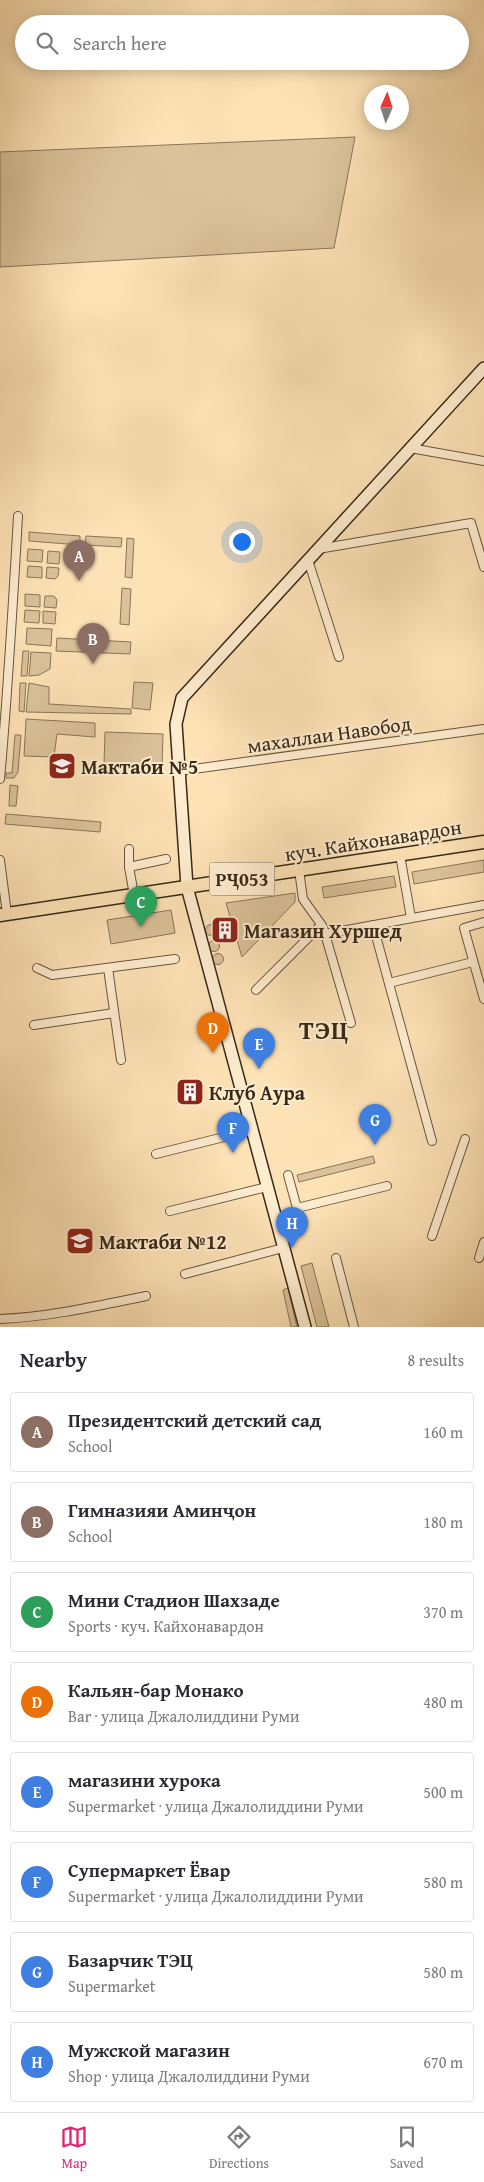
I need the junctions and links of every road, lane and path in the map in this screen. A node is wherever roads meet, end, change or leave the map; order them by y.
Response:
1 (483, 370) edge
2 (410, 448) junction
3 (484, 461) edge
4 (18, 516) dead end
5 (318, 549) junction
6 (308, 560) junction
7 (484, 567) edge
8 (339, 657) dead end
9 (3, 723) edge
10 (484, 729) edge
11 (179, 771) junction
12 (0, 778) edge
13 (484, 842) edge
14 (129, 850) dead end
15 (400, 854) junction
16 (166, 859) dead end
17 (0, 860) edge
18 (129, 867) junction
19 (299, 870) junction
20 (187, 887) junction
21 (134, 895) junction
22 (484, 905) edge
23 (3, 914) edge
24 (411, 918) junction
25 (484, 922) edge
26 (322, 924) junction
27 (373, 926) junction
28 (325, 934) junction
29 (175, 960) dead end
30 (474, 962) junction
31 (37, 968) dead end
32 (108, 968) junction
33 (388, 983) junction
34 (256, 990) dead end
35 (484, 999) edge
36 (114, 1013) junction
37 (351, 1023) dead end
38 (34, 1024) dead end
39 (121, 1060) dead end
40 (252, 1130) junction
41 (465, 1139) dead end
42 (432, 1141) dead end
43 (156, 1154) dead end
44 (288, 1175) dead end
45 (387, 1186) dead end
46 (267, 1187) junction
47 (170, 1211) dead end
48 (432, 1236) dead end
49 (484, 1242) edge
50 (284, 1248) junction
51 (336, 1258) dead end
52 (480, 1258) dead end
53 (185, 1274) dead end
54 (146, 1296) dead end
55 (0, 1319) edge
56 (305, 1327) edge
57 (354, 1327) edge

1 - 2 street
2 - 3 street
2 - 5 street
4 - 9 street
5 - 6 street
5 - 7 street
6 - 8 street
6 - 11 street
9 - 12 street
10 - 11 street, махаллаи Навобод
11 - 20 street
13 - 15 main road, куч. Кайхонавардон / РҶ053
14 - 18 street
15 - 19 main road, куч. Кайхонавардон / РҶ053
15 - 24 street
16 - 18 street
17 - 23 street
18 - 21 street
19 - 20 main road, куч. Кайхонавардон / РҶ053
19 - 26 street
20 - 21 main road, куч. Кайхонавардон / РҶ053
20 - 40 street
21 - 23 main road, куч. Кайхонавардон / РҶ053
22 - 24 street
24 - 27 street
25 - 30 street
26 - 28 street
26 - 34 street
27 - 28 street
27 - 33 street
28 - 37 street
29 - 32 street
30 - 33 street
30 - 35 street
31 - 32 street
32 - 36 street
33 - 42 street
36 - 38 street
36 - 39 street
40 - 43 street
40 - 46 street
41 - 48 street
44 - 45 street
46 - 47 street
46 - 50 street
49 - 52 street
50 - 53 street
50 - 56 street
51 - 57 street
54 - 55 street

